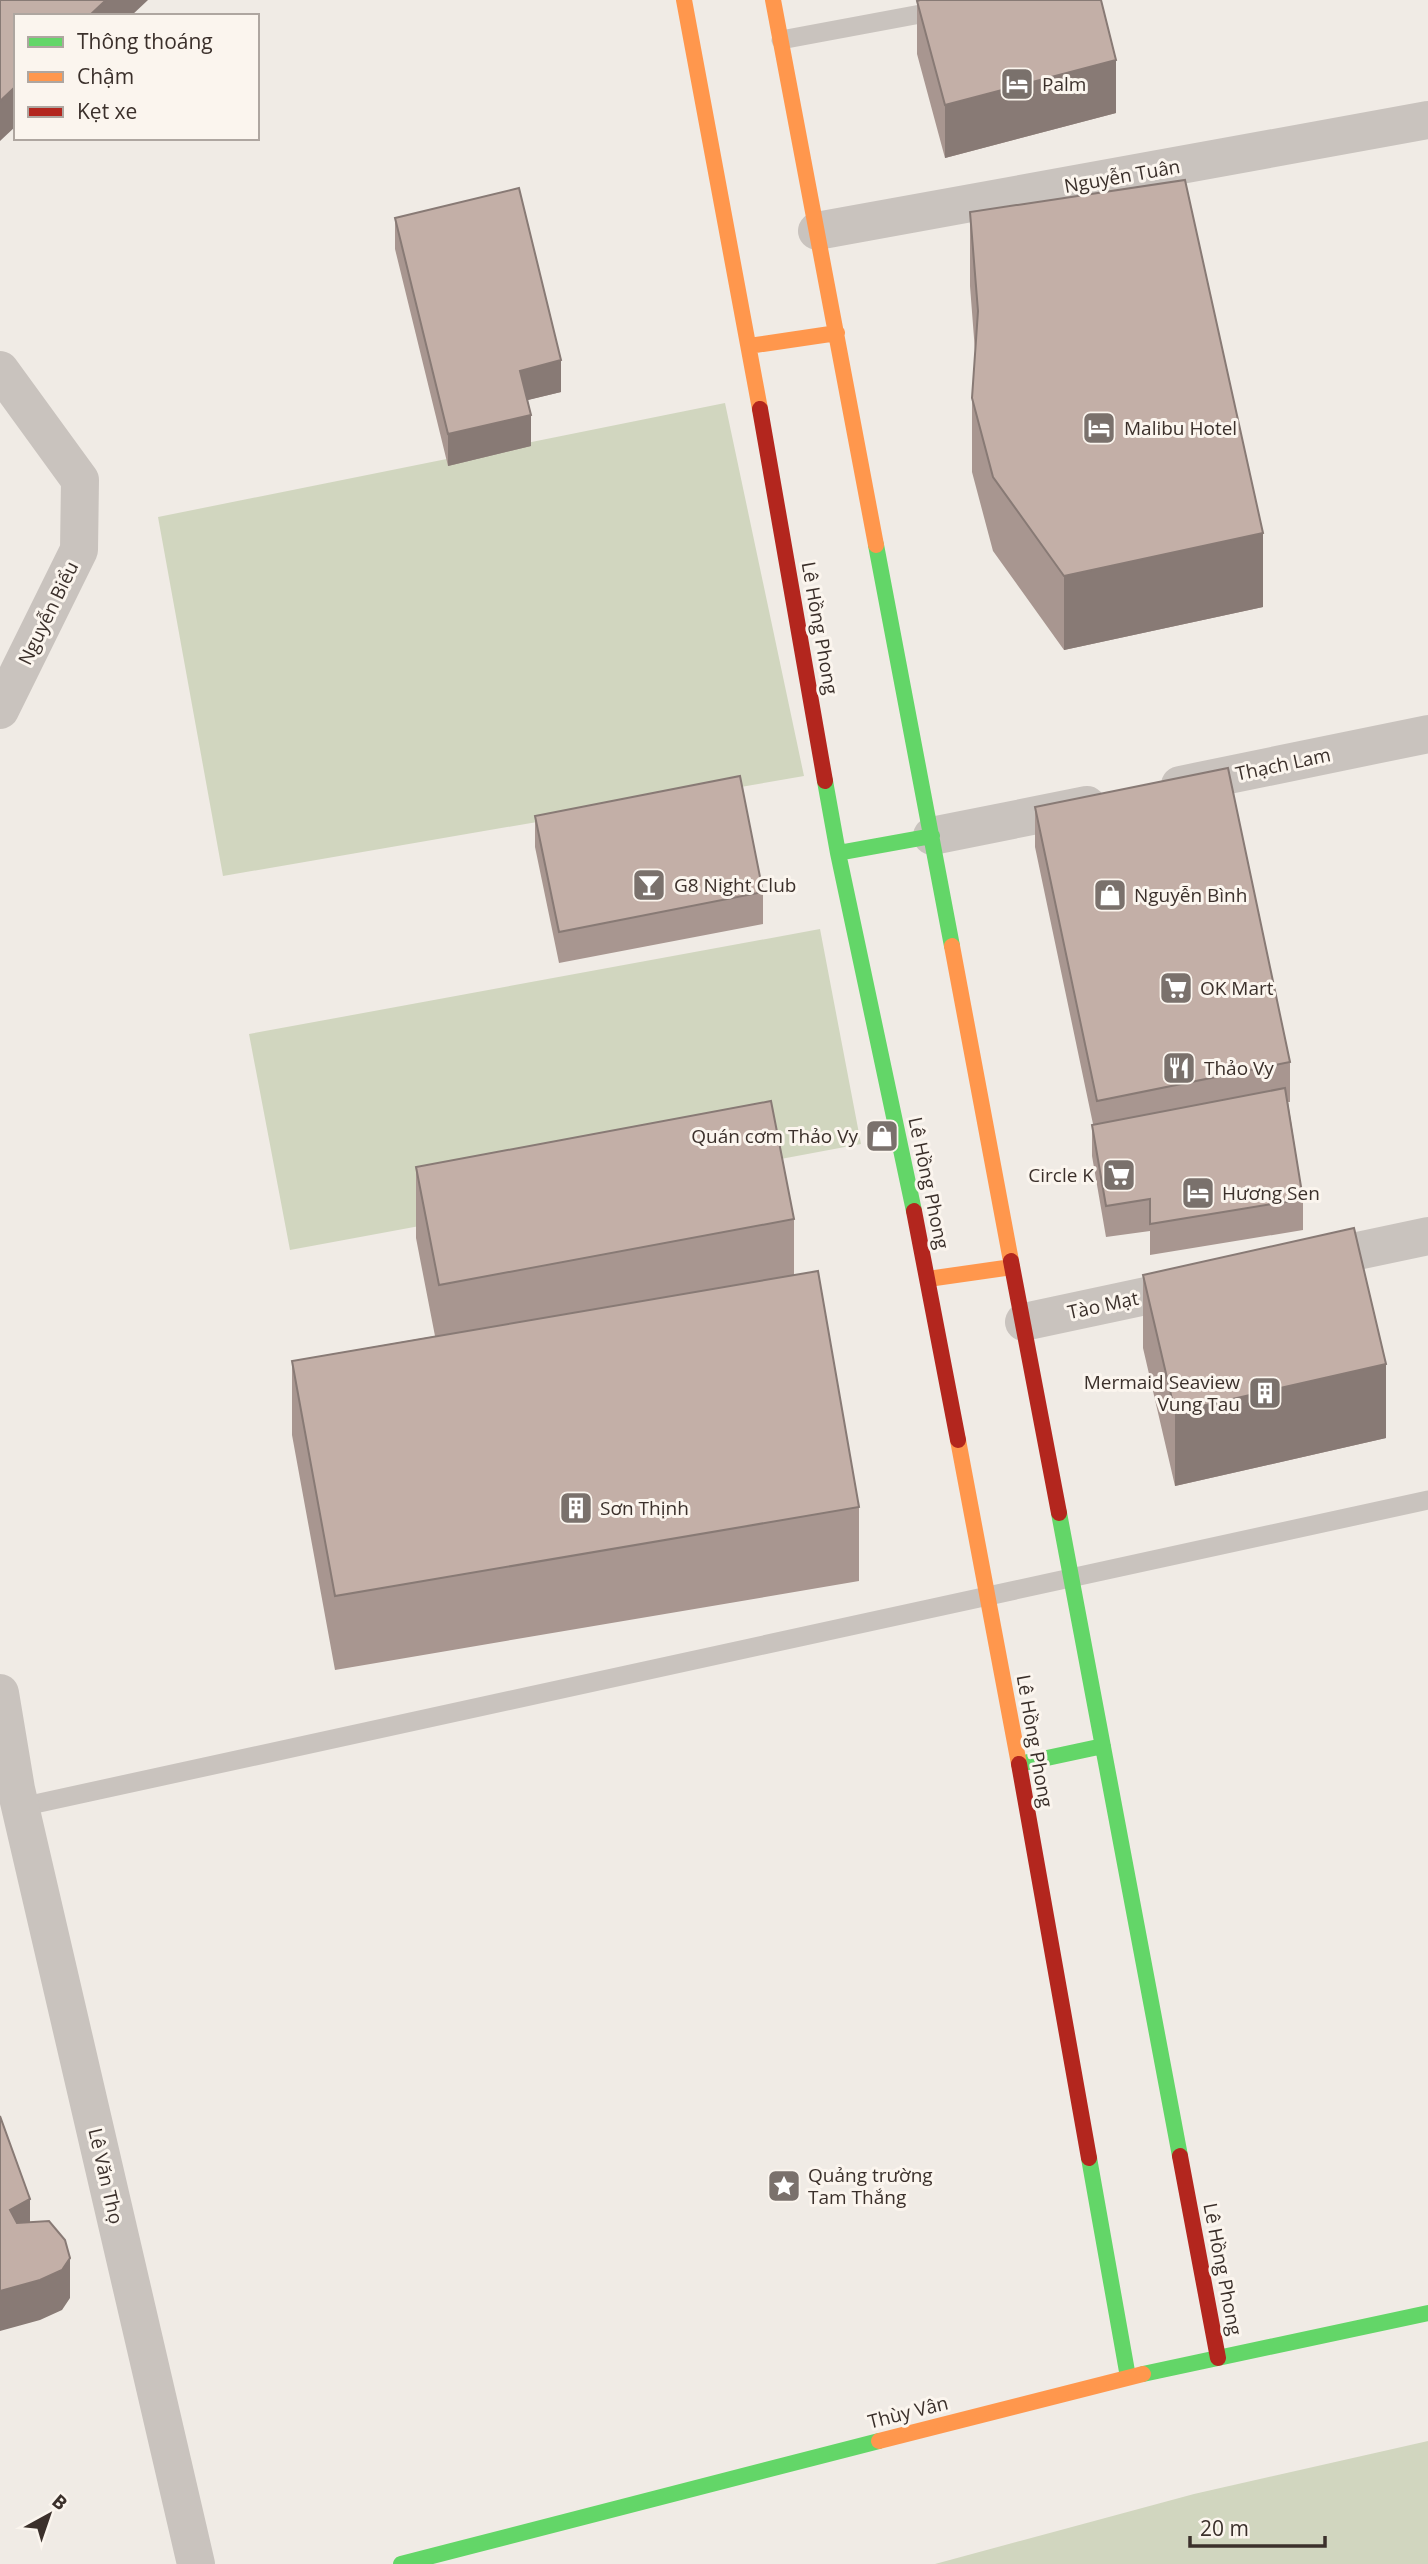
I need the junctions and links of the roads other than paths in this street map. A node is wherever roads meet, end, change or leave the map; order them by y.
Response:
1 (684, 0) edge
2 (773, 0) edge
3 (958, 7) edge
4 (781, 40) junction
5 (1428, 120) edge
6 (817, 231) junction
7 (837, 333) junction
8 (749, 346) junction
9 (0, 370) edge
10 (0, 710) edge
11 (1428, 734) edge
12 (932, 836) junction
13 (838, 853) junction
14 (1428, 1236) edge
15 (1012, 1267) junction
16 (1280, 1267) edge
17 (928, 1279) junction
18 (1226, 1279) edge
19 (1024, 1322) junction
20 (1428, 1500) edge
21 (1072, 1578) junction
22 (987, 1596) junction
23 (0, 1693) edge
24 (1103, 1746) junction
25 (1019, 1765) junction
26 (12, 1795) edge
27 (1428, 2313) edge
28 (1218, 2358) junction
29 (1128, 2377) junction
30 (196, 2564) edge
31 (401, 2564) edge

1 - 8 main road, Lê Hồng Phong
2 - 4 main road, Lê Hồng Phong
3 - 4 lane
4 - 6 main road, Lê Hồng Phong
5 - 6 street, Nguyễn Tuân
6 - 7 main road, Lê Hồng Phong
7 - 8 main road
7 - 12 main road, Lê Hồng Phong
8 - 13 main road, Lê Hồng Phong
9 - 10 street, Nguyễn Biểu
11 - 12 street, Thạch Lam
12 - 13 main road
12 - 15 main road, Lê Hồng Phong
13 - 17 main road, Lê Hồng Phong
14 - 16 street
15 - 17 main road
15 - 19 main road, Lê Hồng Phong
17 - 22 main road, Lê Hồng Phong
18 - 19 street, Tào Mạt
19 - 21 main road, Lê Hồng Phong
20 - 21 lane
21 - 22 lane
21 - 24 main road, Lê Hồng Phong
22 - 25 main road, Lê Hồng Phong
22 - 26 lane
23 - 26 street, Lê Văn Thọ
24 - 25 main road
24 - 28 main road, Lê Hồng Phong
25 - 29 main road, Lê Hồng Phong
26 - 30 street, Lê Văn Thọ
27 - 28 main road, Thùy Vân
28 - 29 main road, Thùy Vân
29 - 31 main road, Thùy Vân

